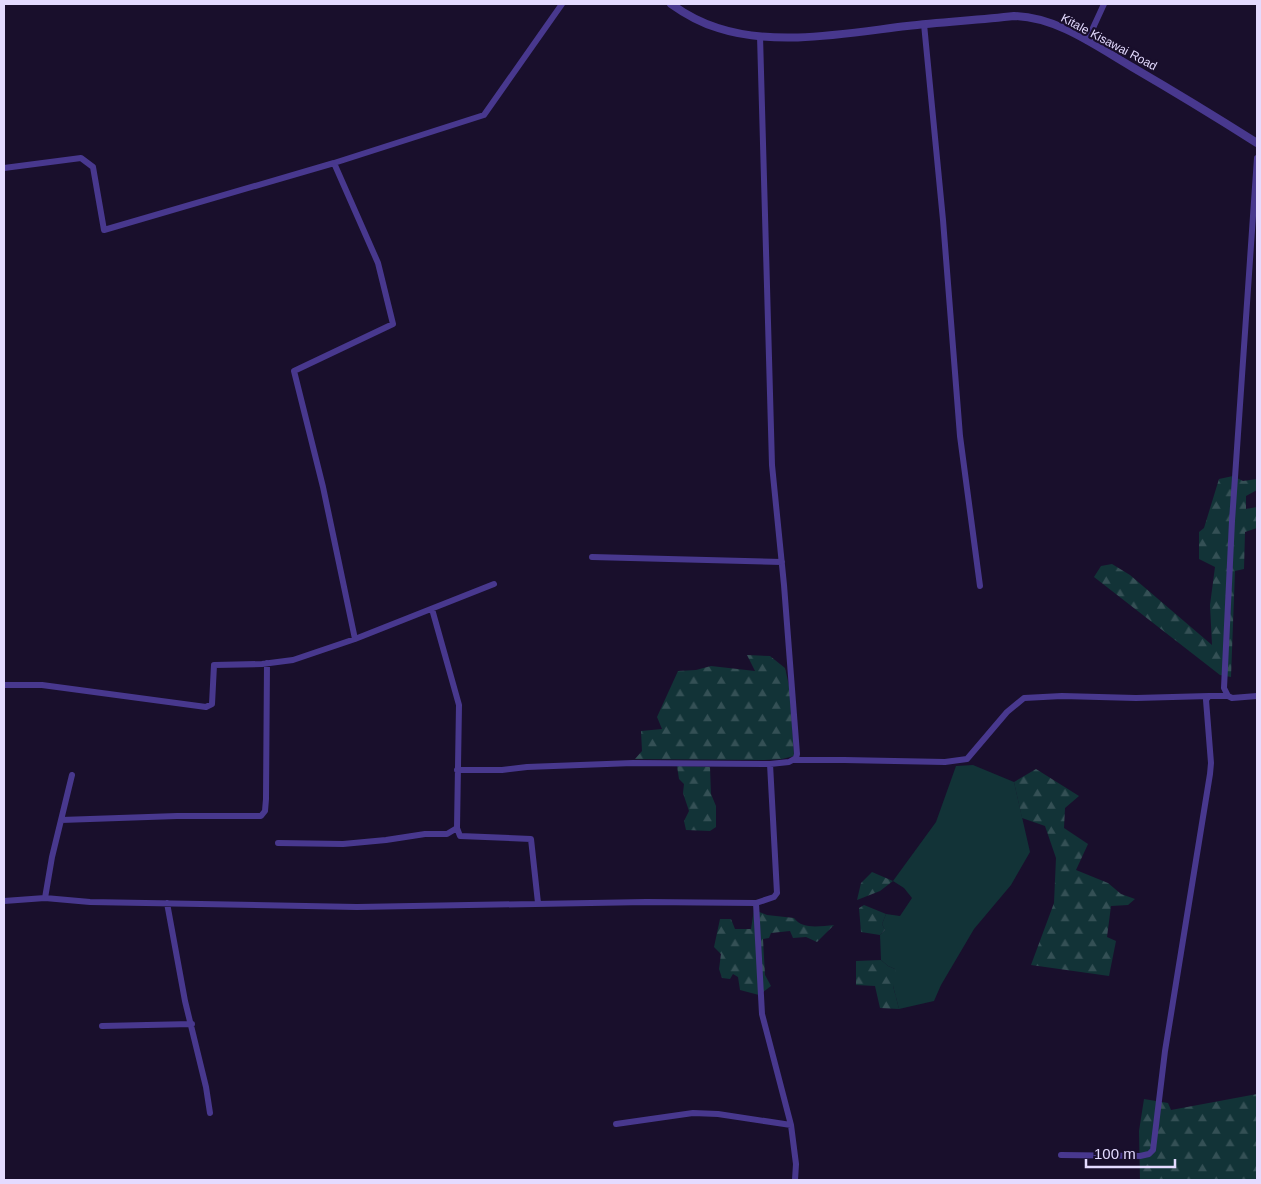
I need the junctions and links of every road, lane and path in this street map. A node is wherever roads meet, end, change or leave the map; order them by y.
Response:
1 (562, 4) edge
2 (671, 4) edge
3 (1104, 4) edge
4 (924, 24) junction
5 (760, 36) junction
6 (1087, 41) junction
7 (1257, 143) edge
8 (1257, 158) edge
9 (334, 163) junction
10 (4, 168) edge
11 (592, 557) dead end
12 (782, 562) junction
13 (494, 584) dead end
14 (980, 586) dead end
15 (432, 609) junction
16 (355, 640) junction
17 (267, 663) junction
18 (4, 685) edge
19 (1209, 696) junction
20 (1228, 696) junction
21 (1257, 696) edge
22 (793, 760) junction
23 (770, 764) junction
24 (457, 770) junction
25 (72, 776) dead end
26 (61, 820) junction
27 (457, 828) junction
28 (278, 843) dead end
29 (45, 898) junction
30 (4, 901) edge
31 (167, 903) junction
32 (538, 903) junction
33 (756, 903) junction
34 (192, 1024) junction
35 (102, 1026) dead end
36 (210, 1112) dead end
37 (616, 1124) dead end
38 (791, 1125) junction
39 (1061, 1155) dead end
40 (795, 1180) edge

1 - 9 street
2 - 5 street, Kitale Kisawai Road
3 - 6 street
4 - 5 street, Kitale Kisawai Road
4 - 6 street, Kitale Kisawai Road
4 - 14 street
5 - 12 street
6 - 7 street, Kitale Kisawai Road
8 - 20 street
9 - 10 street
9 - 16 street
11 - 12 street
12 - 22 street
13 - 15 street
15 - 16 street
15 - 24 street
16 - 17 street
17 - 18 street
17 - 26 street
19 - 20 street
19 - 22 street
19 - 39 street
20 - 21 street
22 - 23 street
23 - 24 street
23 - 33 street
24 - 27 street
25 - 26 street
26 - 29 street
27 - 28 street
27 - 32 street
29 - 30 street
29 - 31 street
31 - 32 street
31 - 34 street
32 - 33 street
33 - 38 street
34 - 35 street
34 - 36 street
37 - 38 street
38 - 40 street

